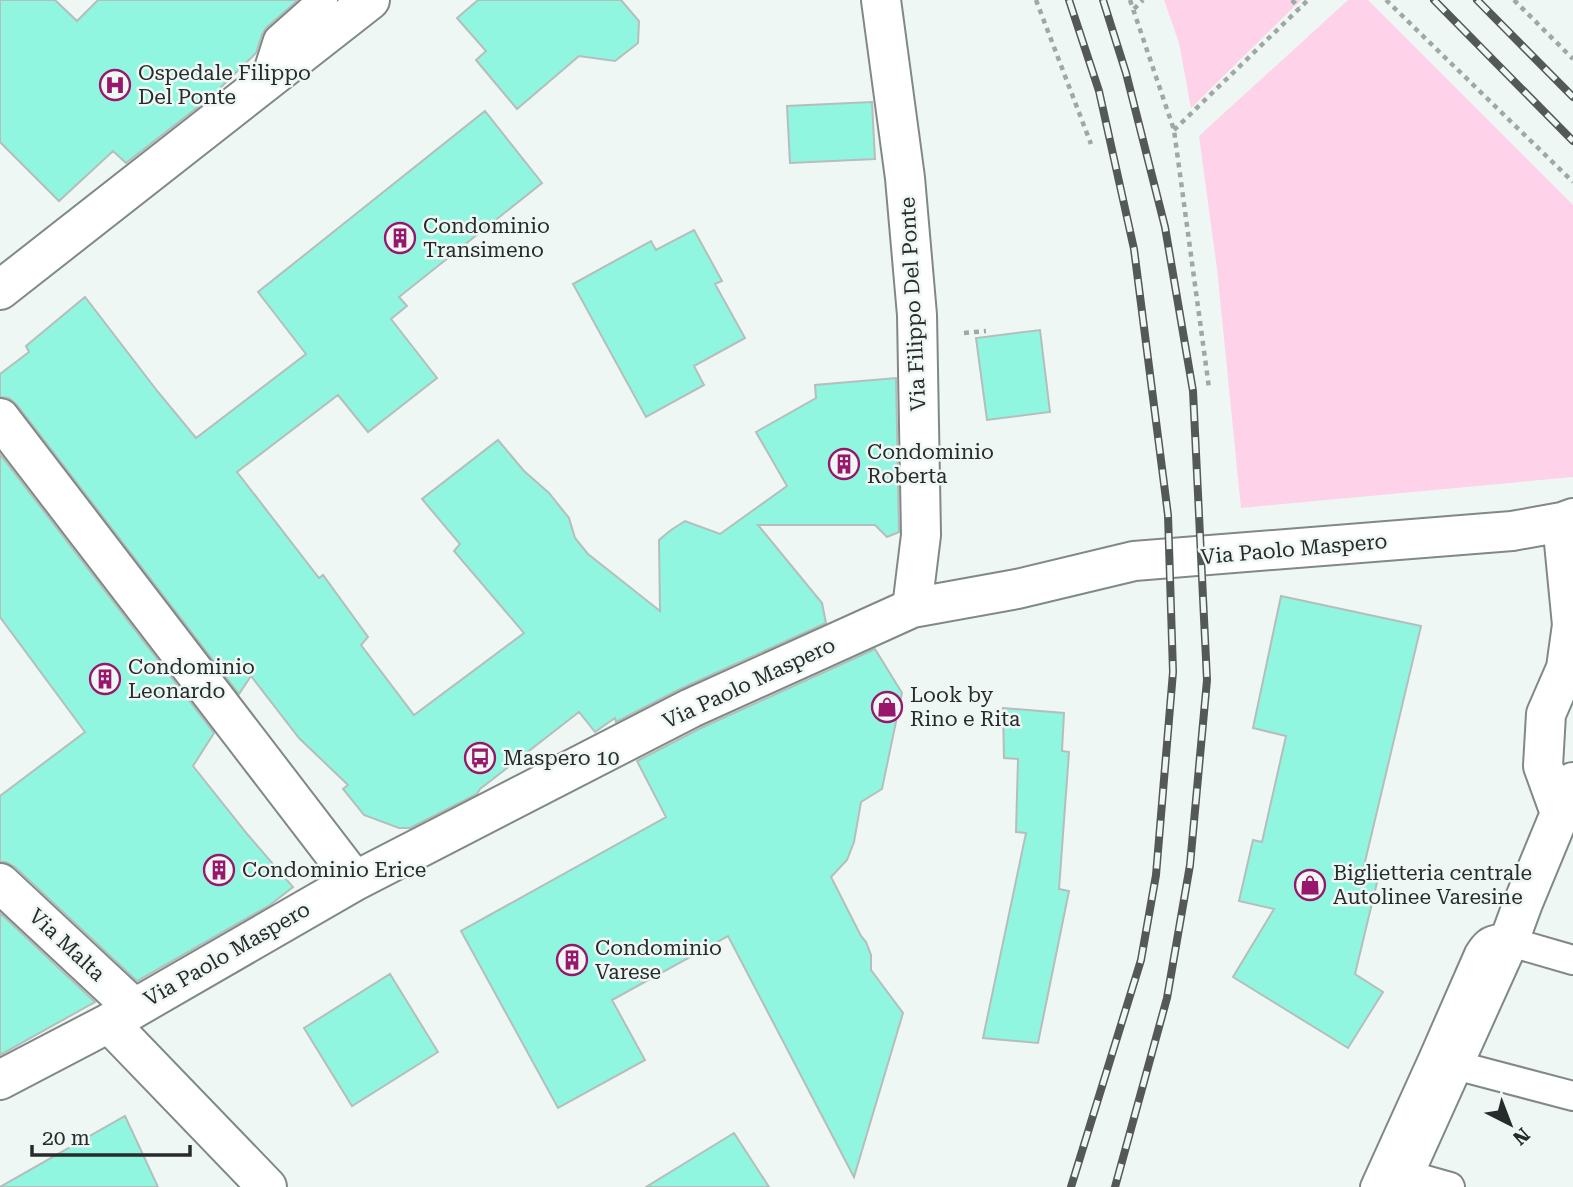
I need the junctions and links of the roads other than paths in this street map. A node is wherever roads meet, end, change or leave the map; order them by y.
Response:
1 (323, 0) edge
2 (370, 0) edge
3 (881, 0) edge
4 (264, 84) junction
5 (0, 290) edge
6 (0, 418) edge
7 (1568, 520) edge
8 (912, 608) junction
9 (1567, 797) edge
10 (355, 881) junction
11 (0, 883) edge
12 (1509, 942) junction
13 (1573, 960) edge
14 (121, 1016) junction
15 (1444, 1062) junction
16 (0, 1080) edge
17 (1573, 1096) edge
18 (1390, 1179) edge
19 (267, 1187) edge
20 (1450, 1187) edge

1 - 4 lane
2 - 4 street
3 - 8 street, Via Filippo Del Ponte
4 - 5 street
6 - 10 street
7 - 8 street, Via Paolo Maspero
7 - 9 street
8 - 10 street, Via Paolo Maspero
9 - 12 street
10 - 14 street, Via Paolo Maspero
11 - 14 street, Via Malta
12 - 13 lane
12 - 15 street
14 - 16 street, Via Paolo Maspero
14 - 19 street, Via Malta
15 - 17 lane
15 - 18 street
18 - 20 lane

